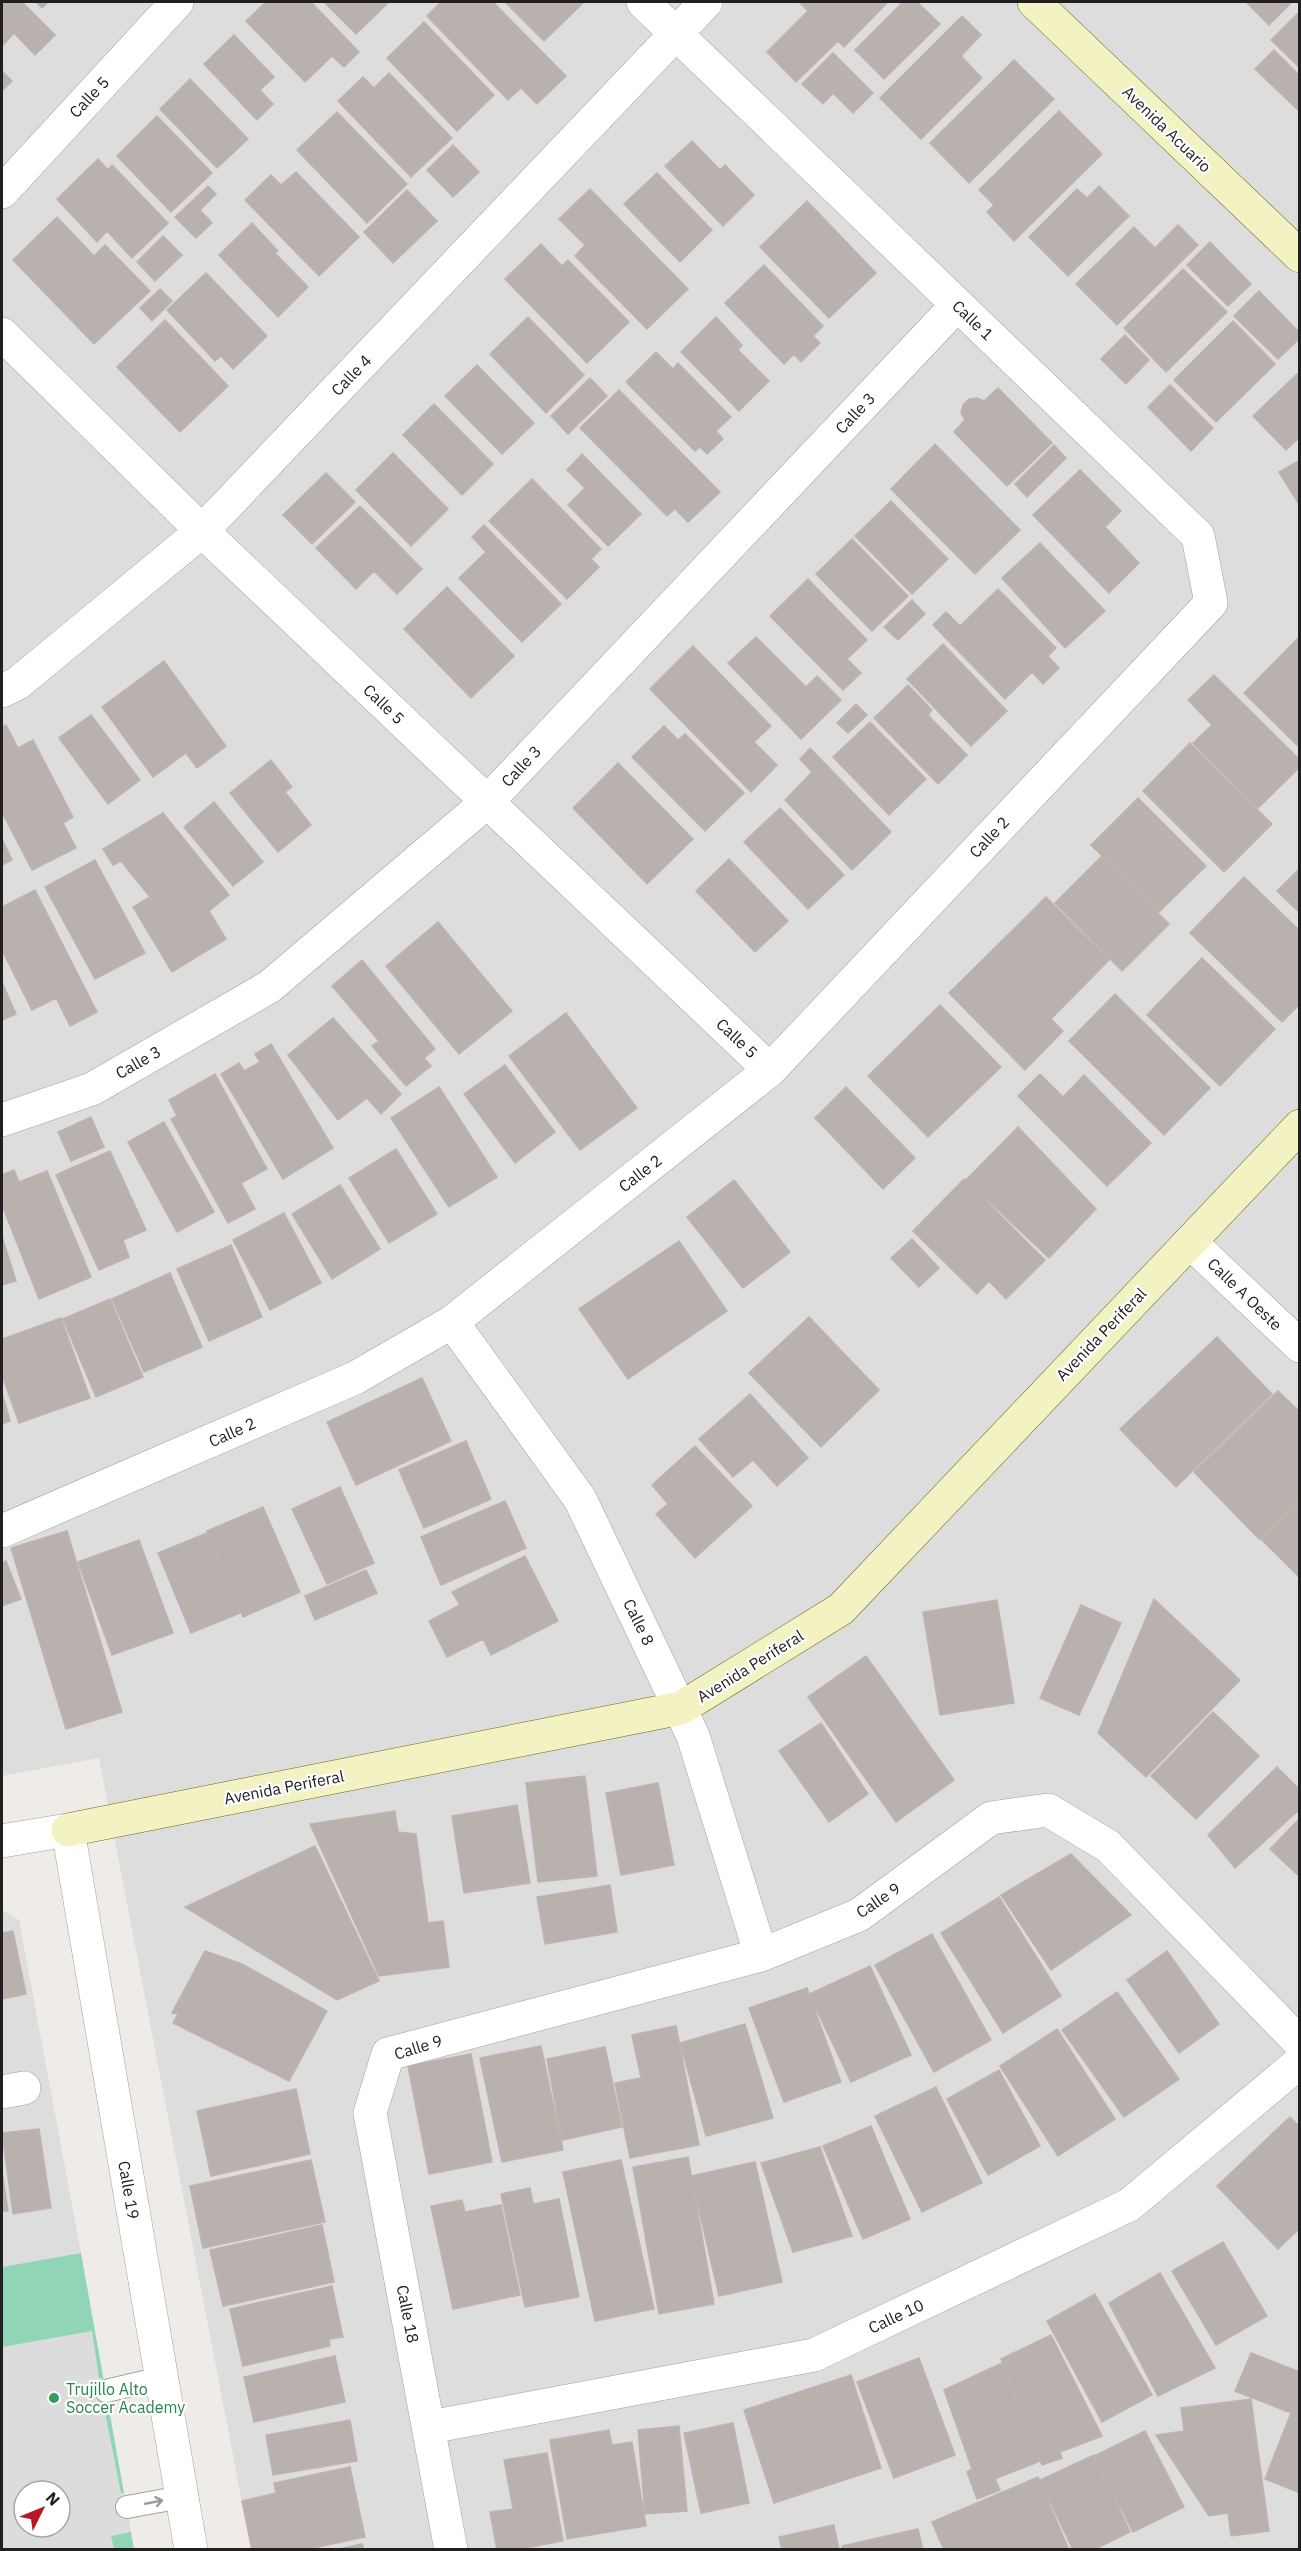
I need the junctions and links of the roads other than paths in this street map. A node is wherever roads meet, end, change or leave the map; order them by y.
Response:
1 (177, 2) edge
2 (643, 2) edge
3 (706, 2) edge
4 (1034, 2) edge
5 (676, 33) junction
6 (2, 192) edge
7 (1299, 256) edge
8 (957, 305) junction
9 (2, 334) edge
10 (202, 531) junction
11 (1156, 659) joint
12 (2, 691) edge
13 (487, 802) junction
14 (770, 1070) junction
15 (2, 1120) edge
16 (1299, 1126) edge
17 (1190, 1242) junction
18 (452, 1322) junction
19 (1299, 1346) edge
20 (5, 1530) edge
21 (681, 1708) junction
22 (68, 1830) junction
23 (2, 1841) edge
24 (761, 1955) junction
25 (1299, 2043) edge
26 (1299, 2062) edge
27 (381, 2079) joint
28 (161, 2378) junction
29 (106, 2391) dead end
30 (429, 2427) junction
31 (182, 2497) junction
32 (127, 2507) dead end
33 (190, 2550) edge
34 (451, 2550) edge

1 - 6 street, Calle 5
2 - 5 street, Calle 1
3 - 5 street, Calle 4
4 - 7 street, Avenida Acuario
5 - 8 street, Calle 1
5 - 10 street, Calle 4
8 - 11 street, Calle 1
8 - 13 street, Calle 3
9 - 10 street, Calle 5
10 - 12 street, Calle 4
10 - 13 street, Calle 5
11 - 14 street, Calle 2
13 - 14 street, Calle 5
13 - 15 street, Calle 3
14 - 18 street, Calle 2
16 - 17 street, Avenida Periferal
17 - 19 street, Calle A Oeste
17 - 21 street, Avenida Periferal
18 - 20 street, Calle 2
18 - 21 street, Calle 8
21 - 22 street, Avenida Periferal
21 - 24 street, Calle 8
22 - 23 street, Avenida Periferal
22 - 28 street, Calle 19
24 - 25 street, Calle 9
24 - 27 street, Calle 9
26 - 30 street, Calle 10
27 - 30 street, Calle 18
28 - 29 lane
28 - 31 street, Calle 19
30 - 34 street, Calle 18
32 -> 31 lane
31 - 33 street, Calle 19

